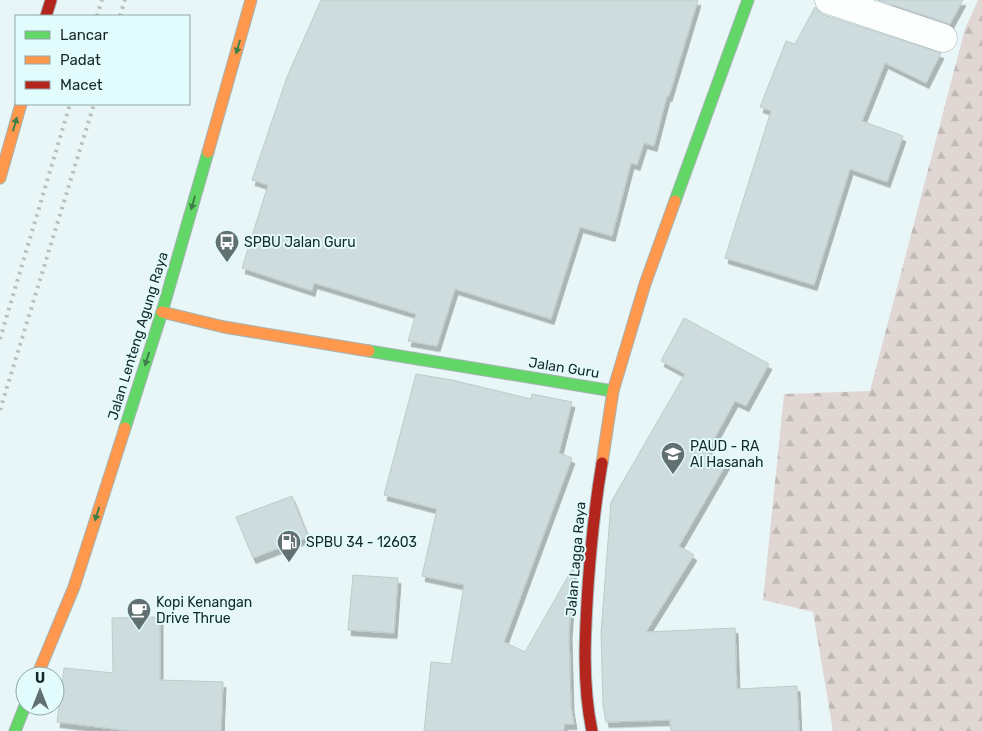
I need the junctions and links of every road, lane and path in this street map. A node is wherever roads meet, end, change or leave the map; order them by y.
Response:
1 (51, 0) edge
2 (251, 0) edge
3 (748, 0) edge
4 (829, 0) edge
5 (46, 15) edge
6 (943, 38) dead end
7 (21, 105) edge
8 (0, 178) edge
9 (162, 312) junction
10 (613, 391) junction
11 (41, 666) edge
12 (21, 716) edge
13 (15, 731) edge
14 (592, 731) edge

1 - 5 street
2 -> 9 street, Jalan Lenteng Agung Raya
3 - 10 street, Jalan Guru
4 - 6 street
8 -> 7 street
9 - 10 street, Jalan Guru
9 -> 11 street, Jalan Lenteng Agung Raya
10 - 14 street, Jalan Lagga Raya
12 - 13 street

